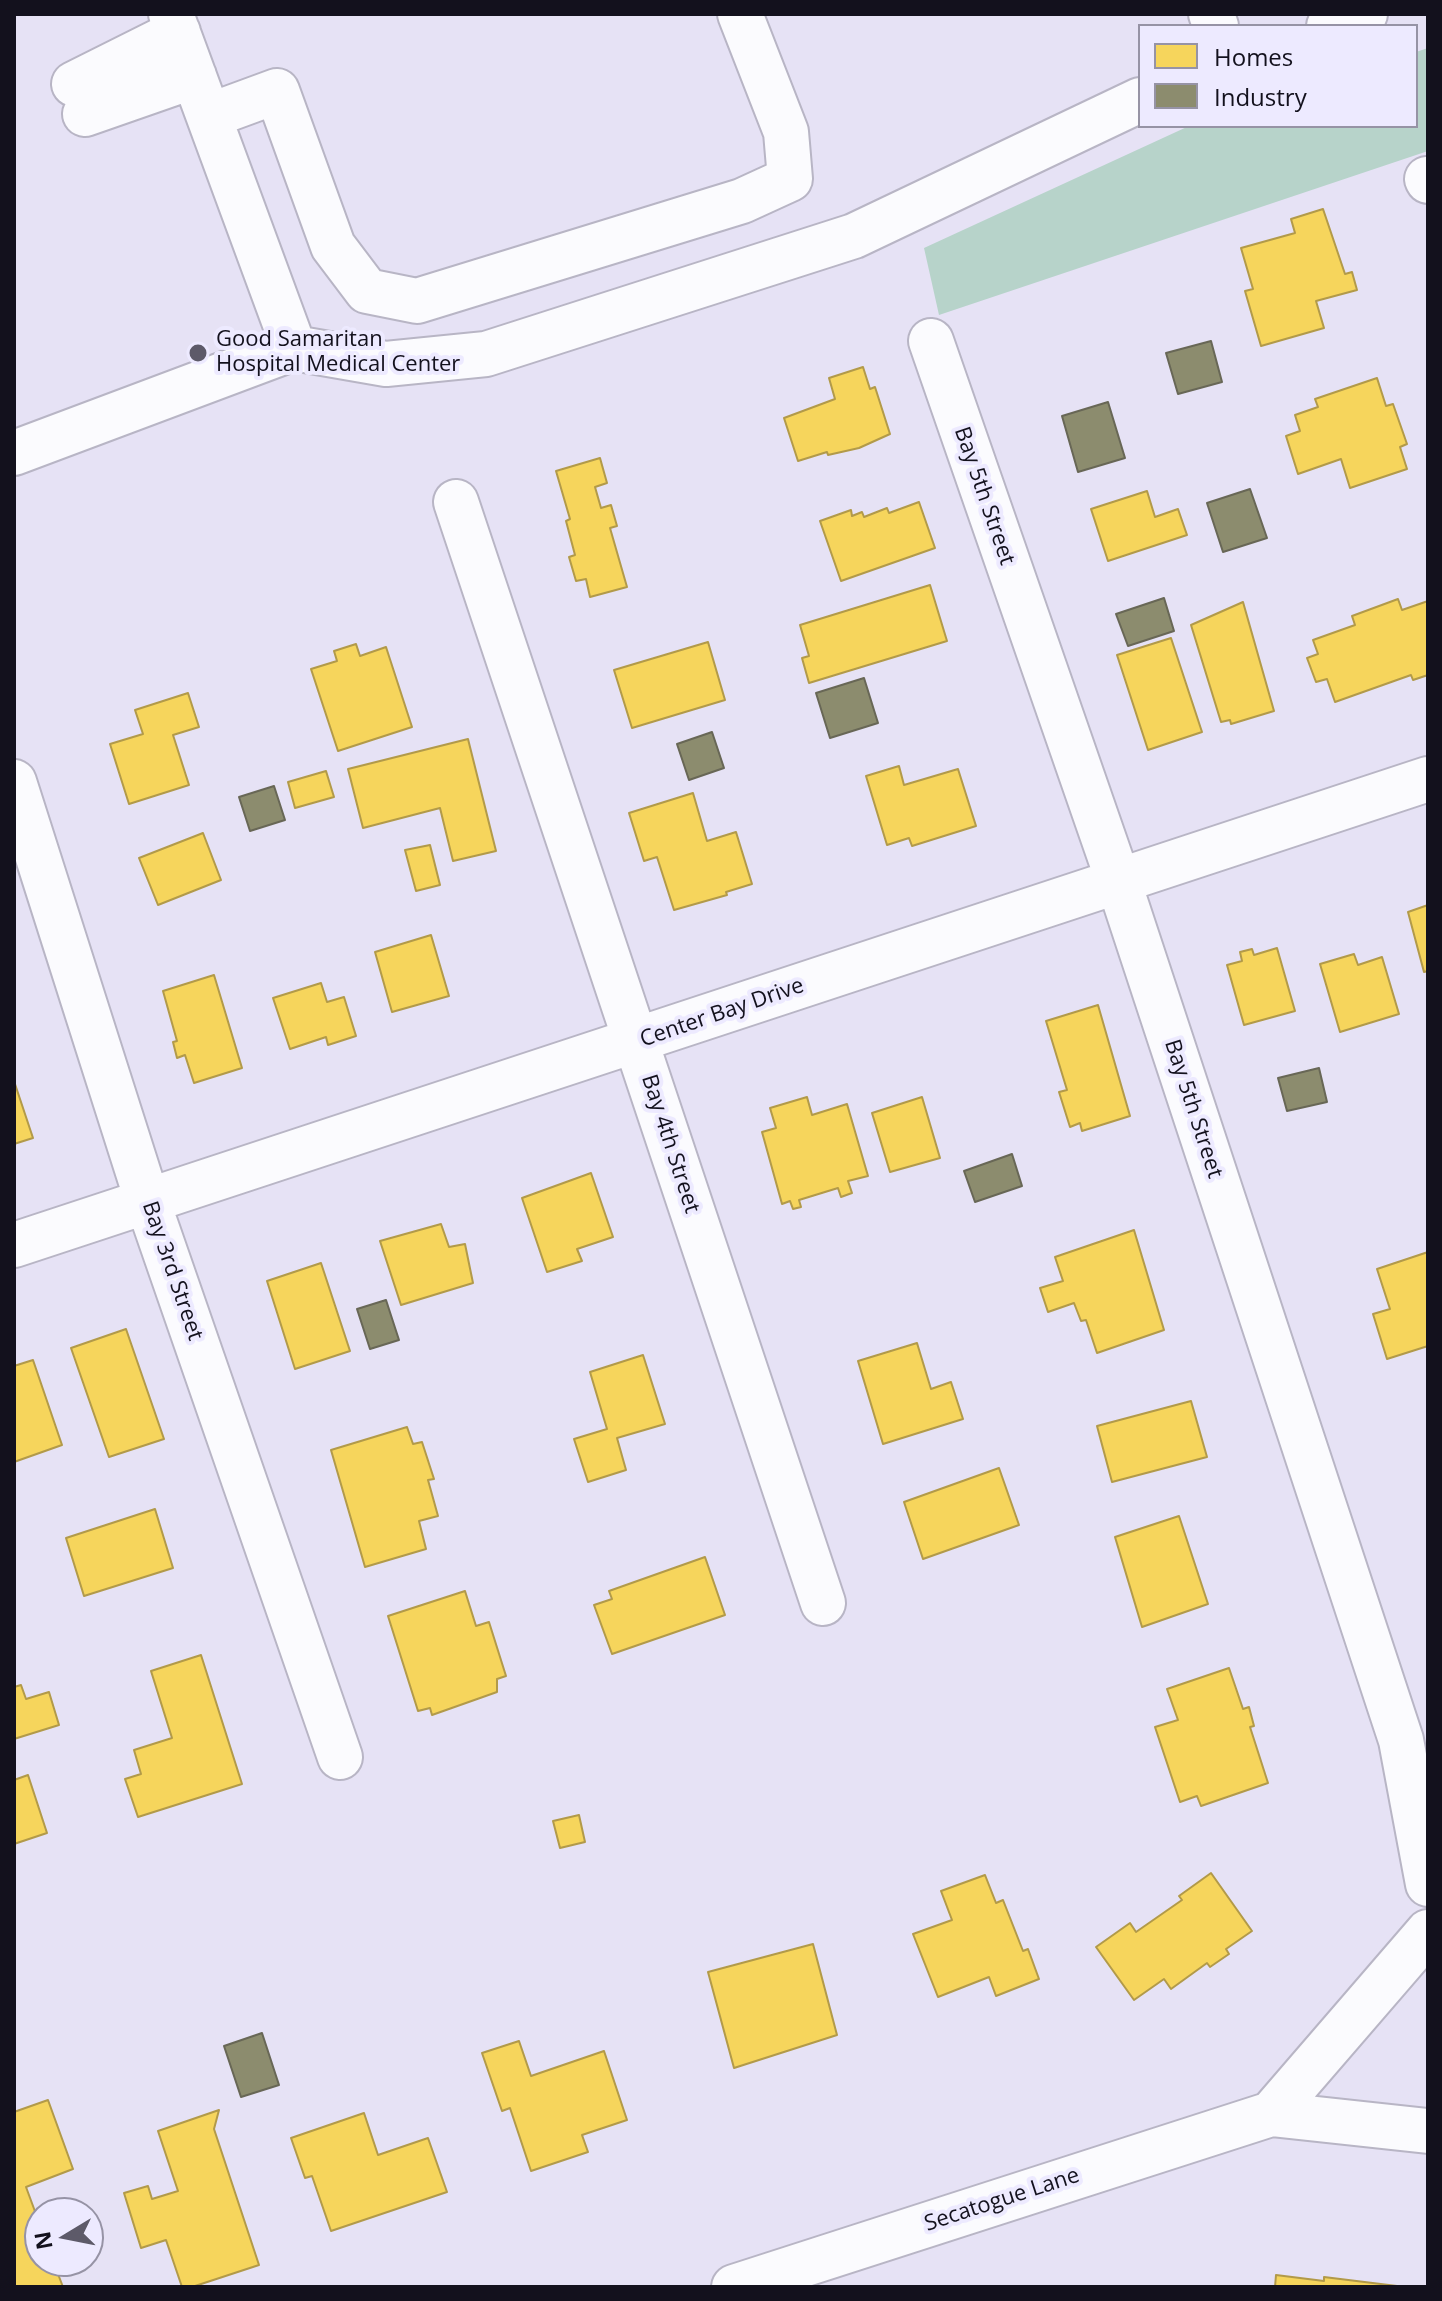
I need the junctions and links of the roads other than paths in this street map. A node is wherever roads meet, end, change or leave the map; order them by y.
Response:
1 (740, 14) edge
2 (1365, 14) edge
3 (175, 23) edge
4 (1335, 24) edge
5 (202, 96) junction
6 (1138, 101) edge
7 (931, 341) dead end
8 (294, 348) junction
9 (14, 453) edge
10 (456, 502) dead end
11 (1428, 779) edge
12 (14, 782) edge
13 (1118, 880) junction
14 (636, 1042) junction
15 (147, 1200) junction
16 (14, 1245) edge
17 (823, 1603) dead end
18 (1414, 1735) edge
19 (340, 1757) dead end
20 (1428, 1884) edge
21 (1428, 1932) edge
22 (1271, 2114) junction
23 (1428, 2131) edge
24 (734, 2287) edge

1 - 5 street
2 - 4 street
3 - 5 street
3 - 5 street
5 - 8 street
6 - 8 street
7 - 13 street, Bay 5th Street
8 - 9 street
10 - 14 street, Bay 4th Street
11 - 13 street, Center Bay Drive
12 - 15 street, Bay 3rd Street
13 - 14 street, Center Bay Drive
13 - 18 street, Bay 5th Street
14 - 15 street, Center Bay Drive
14 - 17 street, Bay 4th Street
15 - 16 street, Center Bay Drive
15 - 19 street, Bay 3rd Street
18 - 20 street, Bay 5th Street
21 - 22 street
22 - 23 street, Secatogue Lane
22 - 24 street, Secatogue Lane

